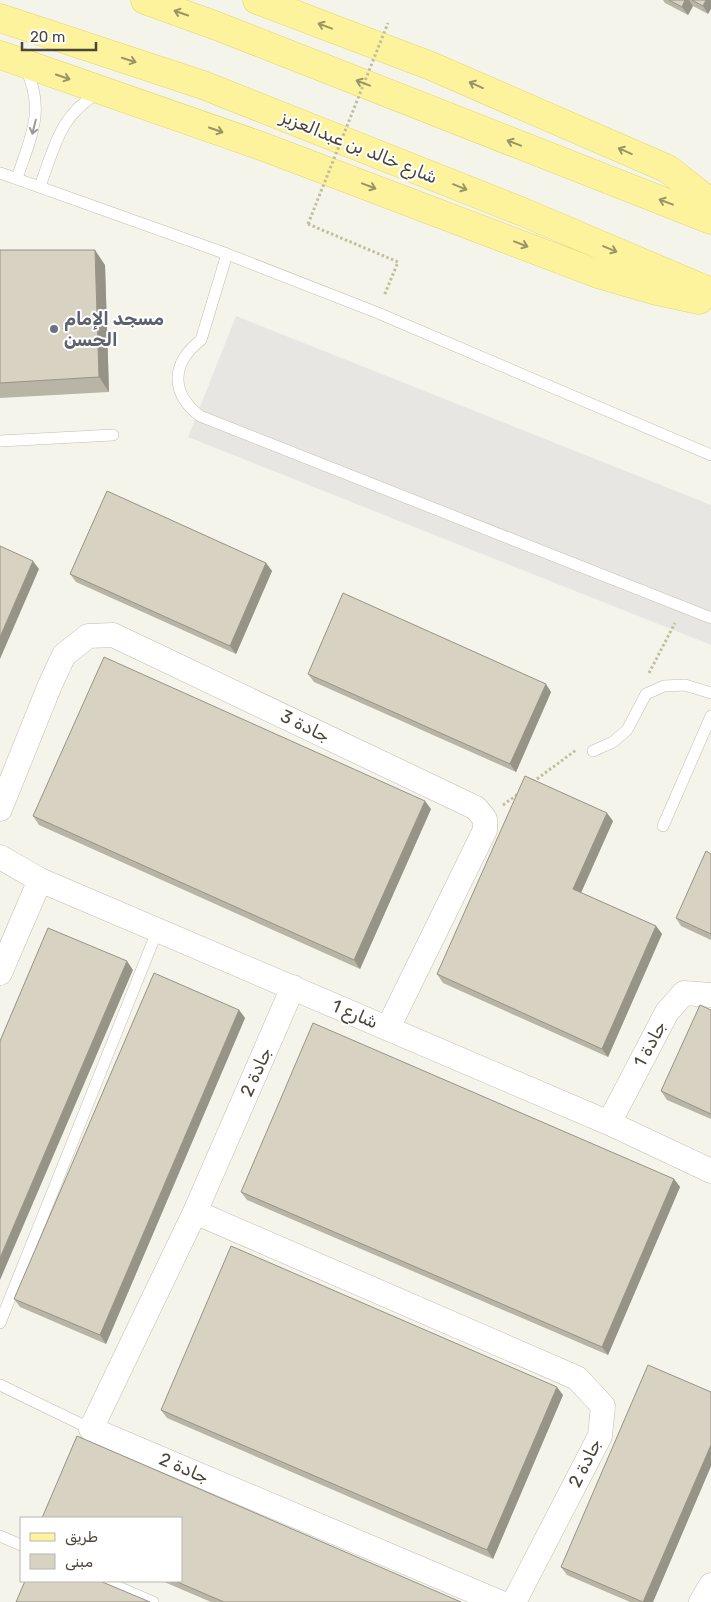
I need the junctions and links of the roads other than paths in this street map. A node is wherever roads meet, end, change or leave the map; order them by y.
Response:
1 (145, 0) edge
2 (258, 0) edge
3 (0, 18) edge
4 (11, 59) edge
5 (103, 90) junction
6 (0, 172) edge
7 (16, 178) junction
8 (40, 186) junction
9 (711, 203) edge
10 (711, 220) edge
11 (227, 254) junction
12 (711, 292) edge
13 (711, 302) edge
14 (113, 435) dead end
15 (0, 442) edge
16 (711, 455) edge
17 (711, 618) edge
18 (711, 693) edge
19 (711, 716) edge
20 (593, 751) dead end
21 (0, 809) edge
22 (663, 826) dead end
23 (0, 857) edge
24 (40, 880) junction
25 (158, 929) junction
26 (0, 973) edge
27 (293, 987) junction
28 (711, 995) edge
29 (388, 1028) junction
30 (609, 1123) junction
31 (711, 1171) edge
32 (195, 1212) junction
33 (0, 1323) edge
34 (0, 1385) edge
35 (91, 1429) junction
36 (0, 1536) edge
37 (20, 1545) edge
38 (106, 1582) edge
39 (711, 1585) edge
40 (153, 1602) edge
41 (499, 1602) edge
42 (514, 1602) edge
43 (701, 1602) edge

10 -> 1 main road
9 -> 2 main road
3 -> 12 main road, شارع خالد بن عبدالعزيز
4 -> 5 main road
4 -> 7 lane
5 - 8 lane
5 -> 13 main road
6 - 7 lane
7 - 8 lane
8 - 11 lane
11 - 16 lane
11 - 17 lane
14 - 15 lane
18 - 20 lane
19 - 22 lane
21 - 29 street, جادة 3
23 - 24 street, شارع 1
24 - 25 street, شارع 1
24 - 26 street
25 - 27 street, شارع 1
25 - 33 lane
27 - 29 street, شارع 1
27 - 32 street, جادة 2
28 - 30 street, جادة 1
29 - 30 street, شارع 1
30 - 31 street, شارع 1
32 - 35 street, جادة 2
32 - 42 street, جادة 2
34 - 35 lane
35 - 41 street, جادة 2
36 - 37 lane
38 - 40 lane
39 - 43 street

